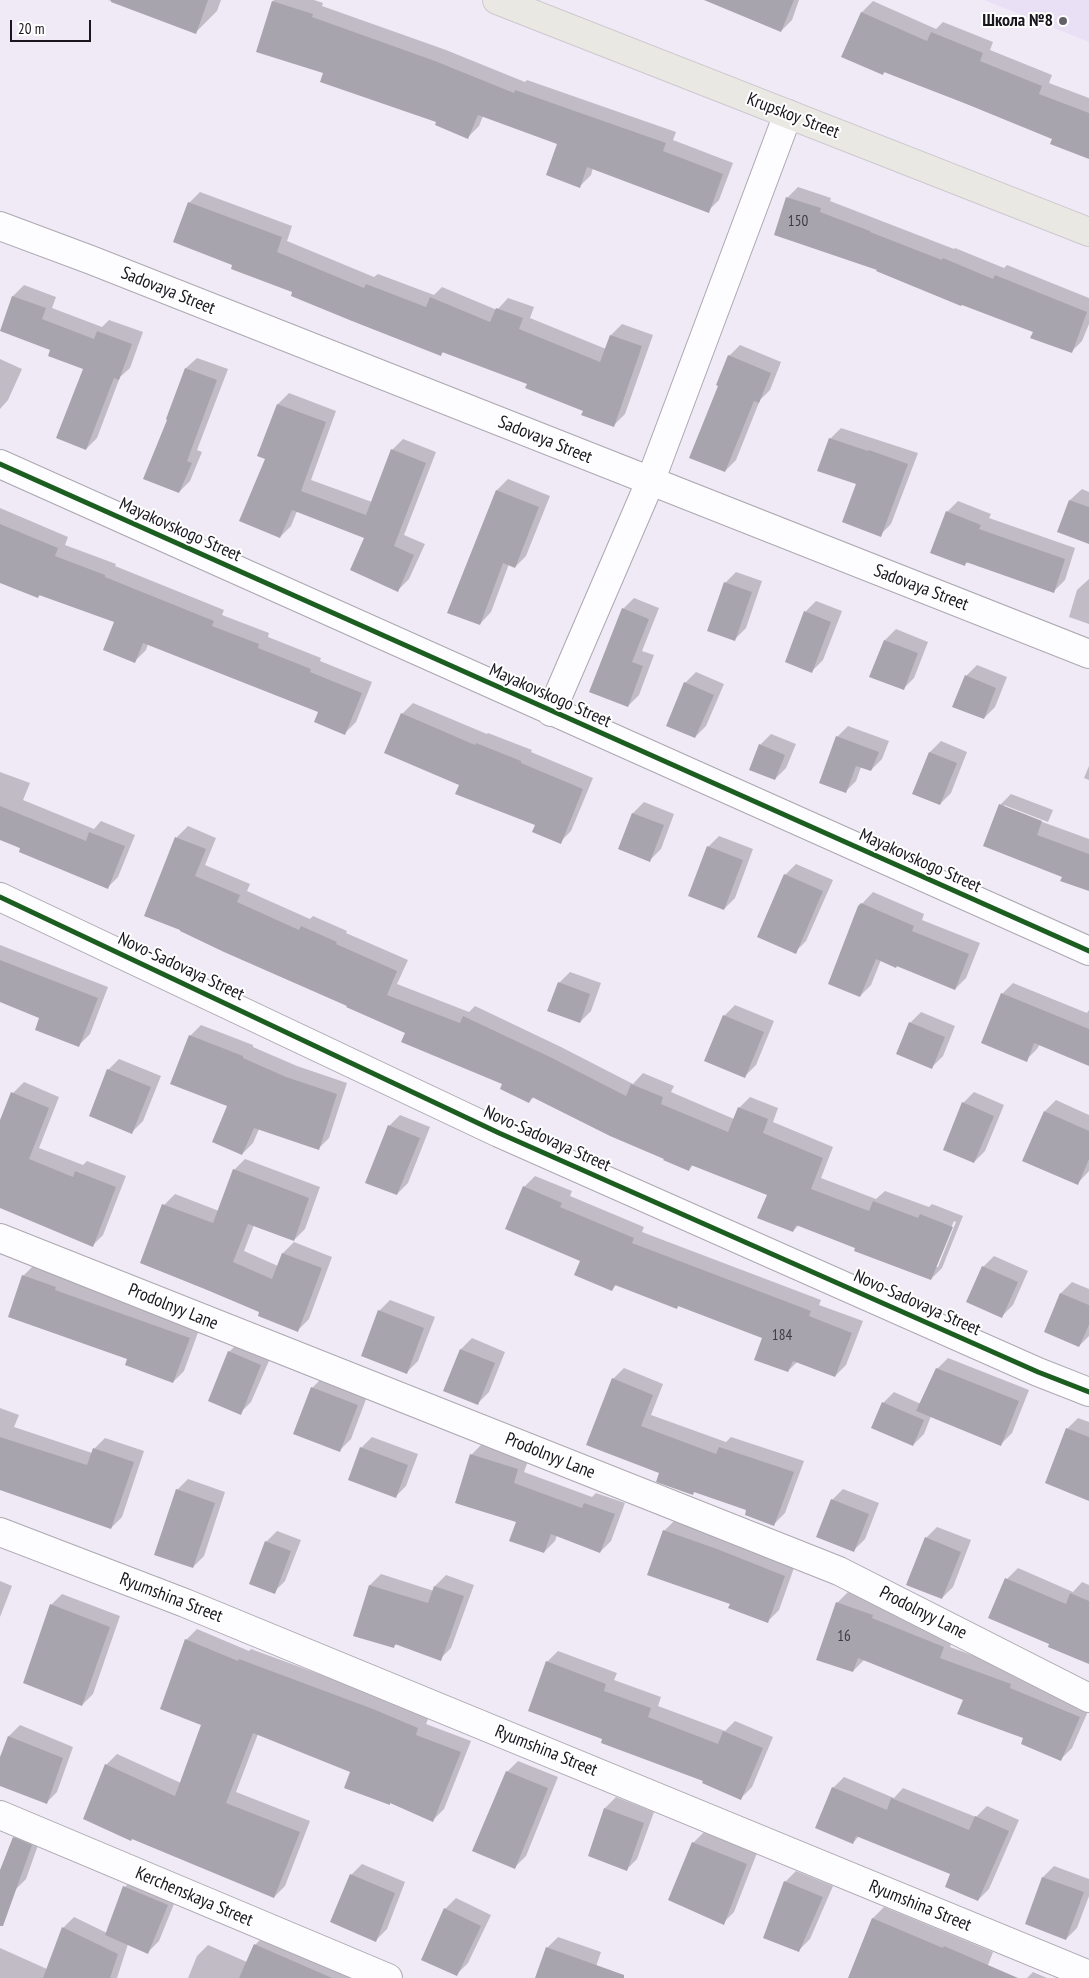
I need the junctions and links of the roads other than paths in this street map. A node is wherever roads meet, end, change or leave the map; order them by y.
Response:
1 (497, 0) edge
2 (788, 114) junction
3 (0, 226) edge
4 (1089, 232) edge
5 (0, 464) edge
6 (650, 482) junction
7 (1089, 654) edge
8 (551, 712) junction
9 (0, 897) edge
10 (1089, 951) edge
11 (0, 1238) edge
12 (1089, 1392) edge
13 (0, 1532) edge
14 (1089, 1698) edge
15 (0, 1815) edge
16 (1089, 1976) edge
17 (388, 1978) edge

1 - 2 main road, Krupskoy Street
2 - 4 main road, Krupskoy Street
2 - 6 street
3 - 6 street, Sadovaya Street
5 - 8 street, Mayakovskogo Street
6 - 7 street, Sadovaya Street
6 - 8 street
8 - 10 street, Mayakovskogo Street
9 - 12 street, Novo-Sadovaya Street
11 - 14 street, Prodolnyy Lane
13 - 16 street, Ryumshina Street
15 - 17 street, Kerchenskaya Street

